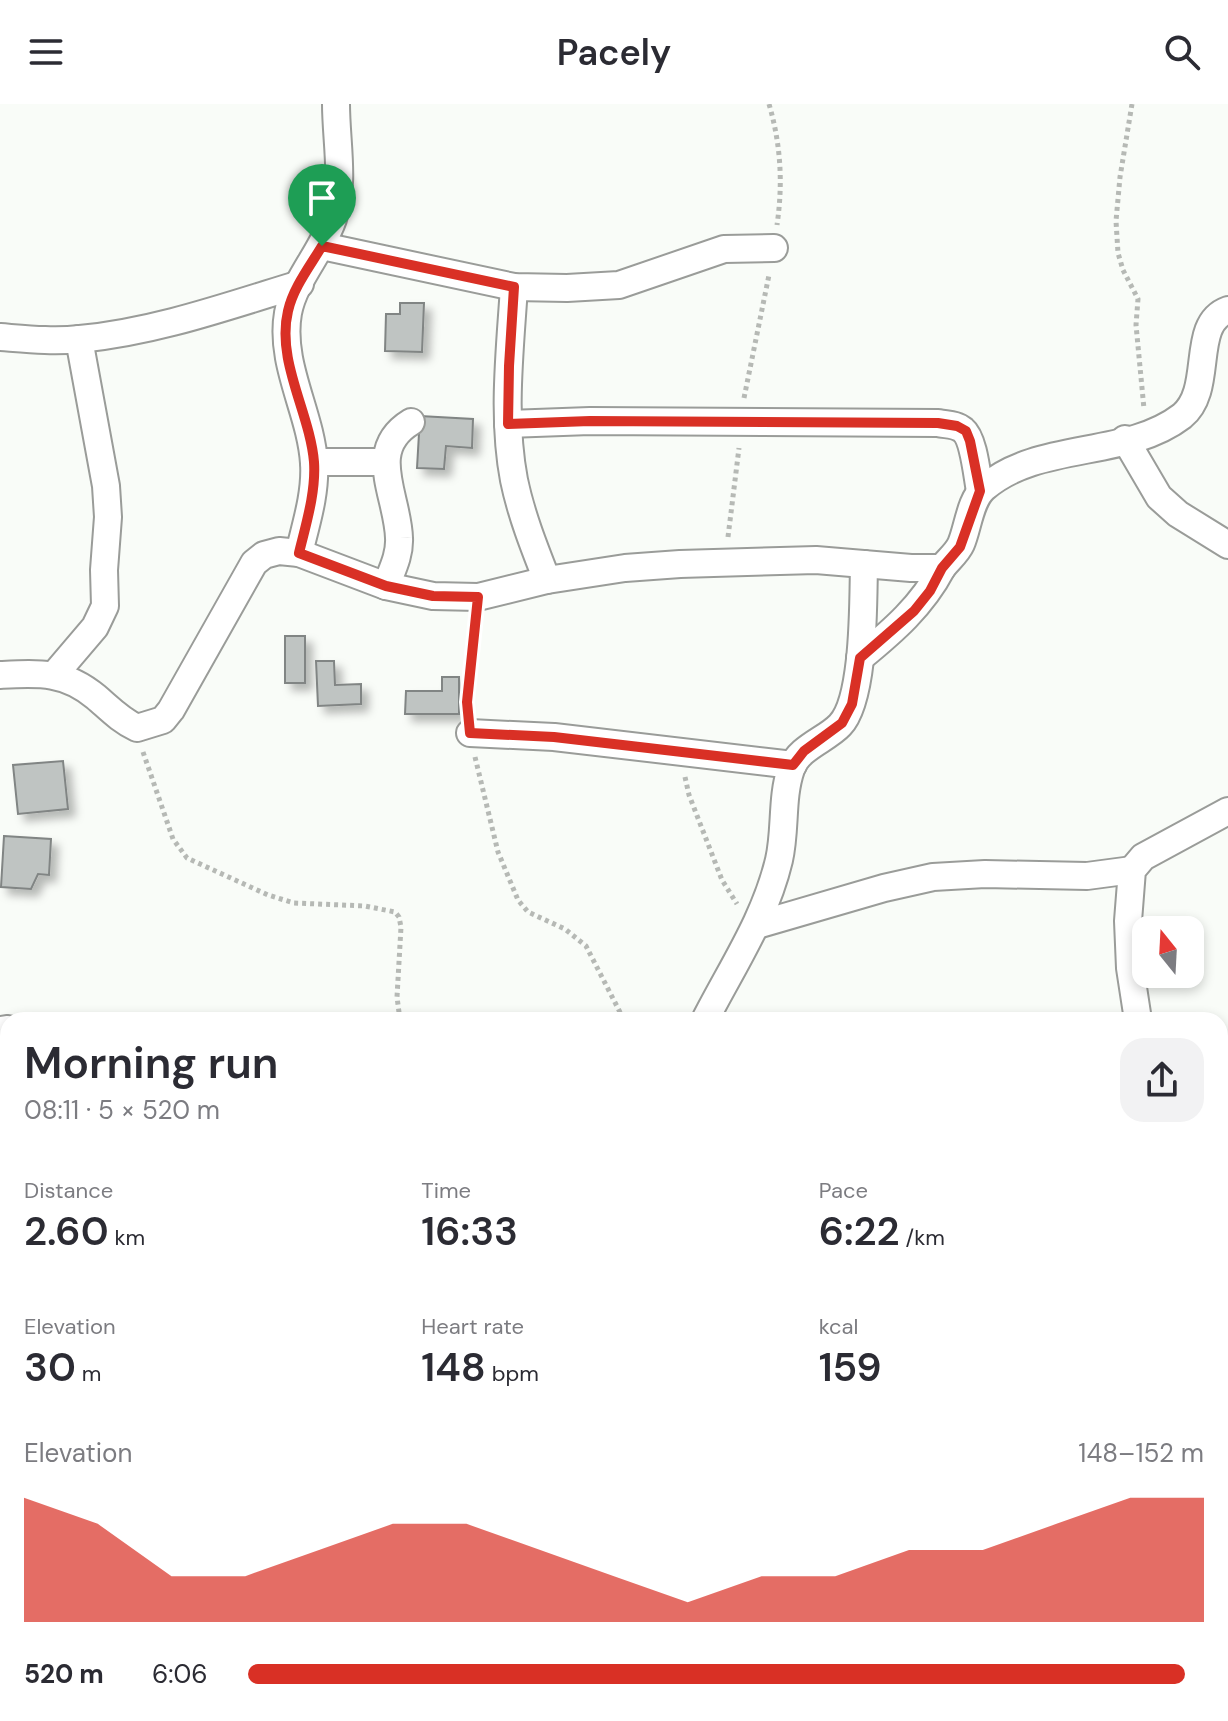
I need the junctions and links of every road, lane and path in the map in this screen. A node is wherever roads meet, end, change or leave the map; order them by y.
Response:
1 (336, 104) edge
2 (1132, 104) edge
3 (322, 246) junction
4 (774, 248) dead end
5 (300, 284) junction
6 (514, 287) junction
7 (1228, 310) edge
8 (0, 337) edge
9 (79, 339) junction
10 (411, 422) dead end
11 (741, 422) junction
12 (508, 424) junction
13 (1136, 437) junction
14 (314, 462) junction
15 (386, 462) junction
16 (980, 491) junction
17 (1228, 545) edge
18 (299, 553) junction
19 (725, 563) junction
20 (864, 564) junction
21 (942, 568) junction
22 (547, 580) junction
23 (386, 586) junction
24 (478, 597) junction
25 (860, 658) junction
26 (55, 674) junction
27 (0, 675) edge
28 (137, 728) junction
29 (470, 733) junction
30 (682, 750) junction
31 (793, 765) junction
32 (1228, 811) edge
33 (1132, 870) junction
34 (757, 925) junction
35 (398, 1012) edge
36 (620, 1012) edge
37 (709, 1012) edge
38 (1137, 1012) edge

1 - 3 street
2 - 13 path
3 - 5 street
3 - 6 street
4 - 6 street
5 - 9 street
5 - 14 street
6 - 12 street
7 - 13 street
8 - 9 street
9 - 26 street
10 - 15 street
11 - 12 street
11 - 16 street
11 - 19 path
12 - 22 street
13 - 16 street
13 - 17 street
14 - 15 street
14 - 18 street
15 - 23 street
16 - 21 street
18 - 23 street
18 - 28 street
19 - 20 street
19 - 22 street
20 - 21 street
20 - 25 street
21 - 25 street
22 - 24 street
23 - 24 street
24 - 29 path
25 - 31 street
26 - 27 street
26 - 28 street
28 - 35 path
29 - 30 street
29 - 36 path
30 - 31 street
30 - 34 path
31 - 34 street
32 - 33 street
33 - 34 street
33 - 38 street
34 - 37 street

